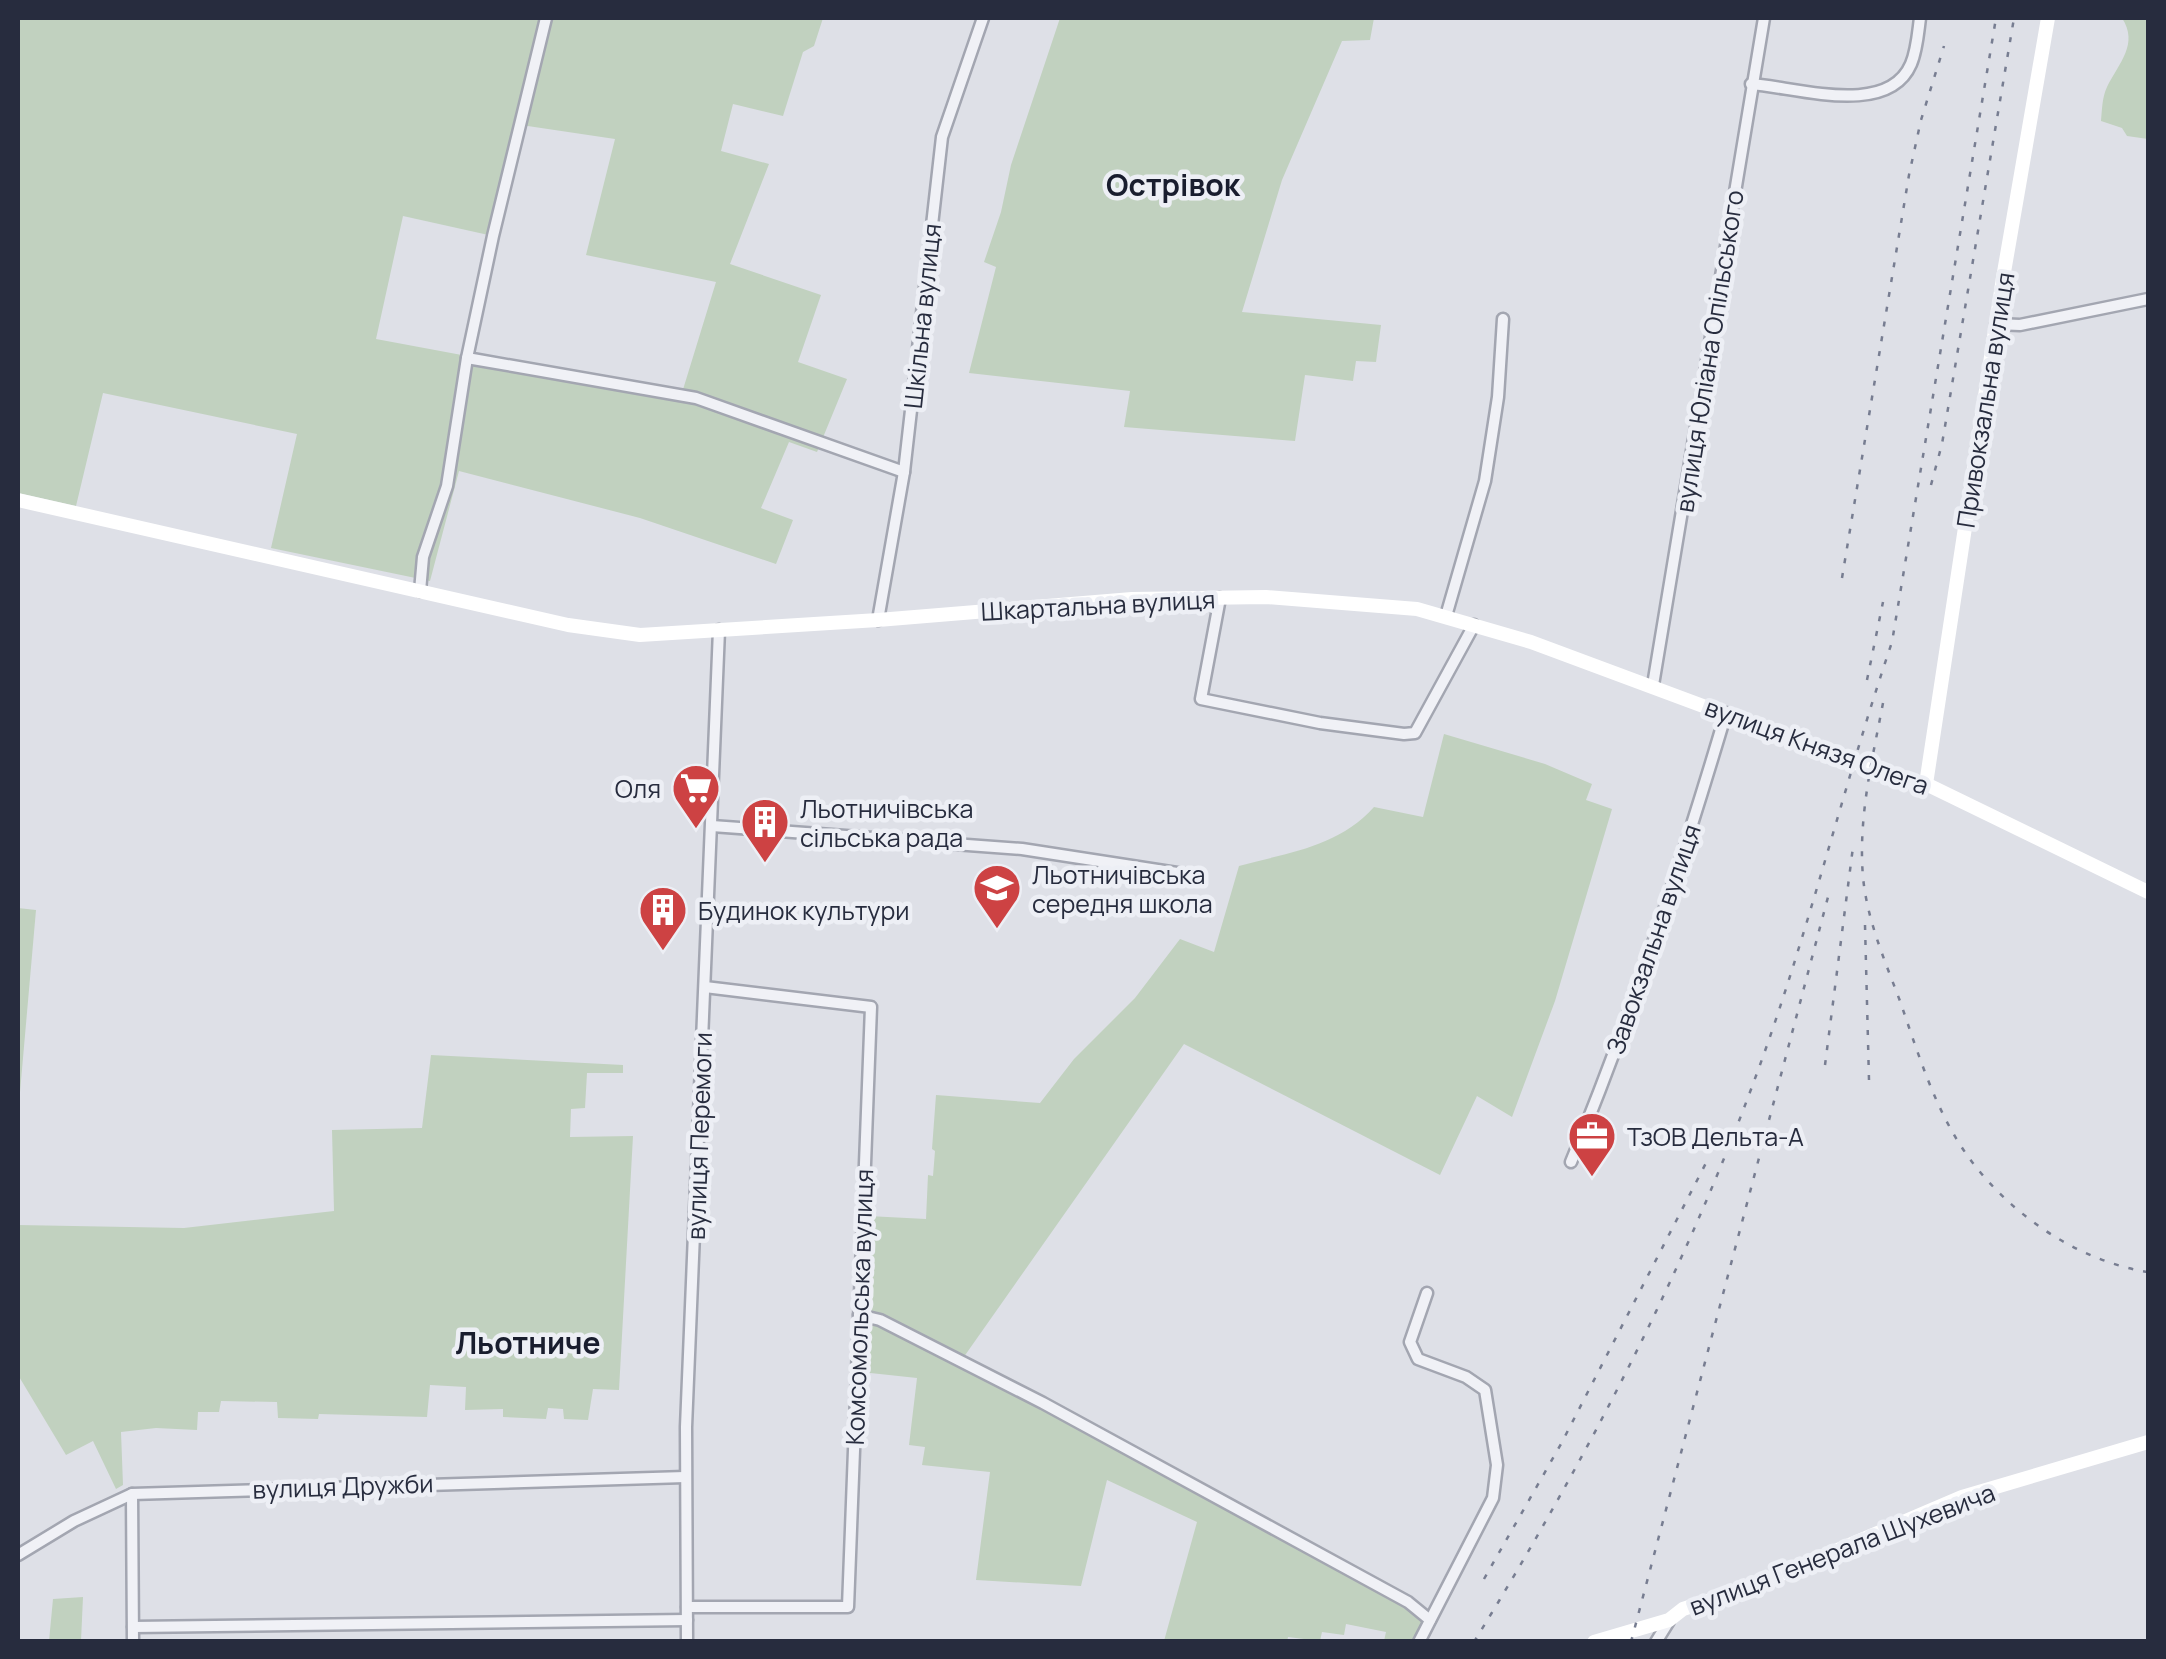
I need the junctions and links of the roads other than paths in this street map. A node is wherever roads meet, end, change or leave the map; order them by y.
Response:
1 (546, 18) edge
2 (983, 18) edge
3 (1764, 18) edge
4 (1920, 18) edge
5 (2048, 18) edge
6 (1751, 84) junction
7 (2148, 299) edge
8 (1503, 318) dead end
9 (1996, 324) junction
10 (467, 358) junction
11 (904, 472) junction
12 (18, 500) edge
13 (420, 591) junction
14 (1220, 598) junction
15 (1446, 616) junction
16 (878, 620) junction
17 (1474, 624) junction
18 (720, 630) junction
19 (1653, 685) junction
20 (1726, 713) junction
21 (1926, 784) junction
22 (712, 826) junction
23 (1190, 875) dead end
24 (2148, 892) edge
25 (705, 988) junction
26 (1570, 1162) dead end
27 (1427, 1293) dead end
28 (859, 1315) junction
29 (2148, 1442) edge
30 (685, 1477) junction
31 (132, 1494) junction
32 (18, 1555) edge
33 (686, 1607) junction
34 (686, 1620) junction
35 (1430, 1620) junction
36 (1669, 1620) junction
37 (133, 1627) junction
38 (133, 1642) edge
39 (687, 1642) edge
40 (1418, 1642) edge
41 (1594, 1642) edge
42 (1656, 1642) edge

1 - 10 street
2 - 11 street, Шкільна вулиця
3 - 6 street, вулиця Юліана Опільського
4 - 6 street
5 - 9 street, Привокзальна вулиця
6 - 19 street, вулиця Юліана Опільського
7 - 9 street
8 - 15 street
9 - 21 street, Привокзальна вулиця
10 - 11 street
10 - 13 street
11 - 16 street, Шкільна вулиця
12 - 13 street, Шкартальна вулиця
13 - 18 street, Шкартальна вулиця
14 - 15 street, Шкартальна вулиця
14 - 16 street, Шкартальна вулиця
14 - 17 street
15 - 17 street, Шкартальна вулиця
16 - 18 street, Шкартальна вулиця
17 - 19 street, вулиця Князя Олега
18 - 22 street, вулиця Перемоги
19 - 20 street, вулиця Князя Олега
20 - 21 street, вулиця Князя Олега
20 - 26 street, Завокзальна вулиця
21 - 24 street, вулиця Князя Олега
22 - 23 street
22 - 25 street, вулиця Перемоги
25 - 28 street, Комсомольська вулиця
25 - 30 street, вулиця Перемоги
27 - 35 street
28 - 33 street, Комсомольська вулиця
28 - 35 street
29 - 36 street, вулиця Генерала Шухевича
30 - 31 street, вулиця Дружби
30 - 33 street, вулиця Перемоги
31 - 32 street, вулиця Дружби
31 - 37 street
33 - 34 street, вулиця Перемоги
34 - 37 street
34 - 39 street, вулиця Перемоги
35 - 40 street
36 - 41 street, вулиця Генерала Шухевича
36 - 42 street
37 - 38 street

